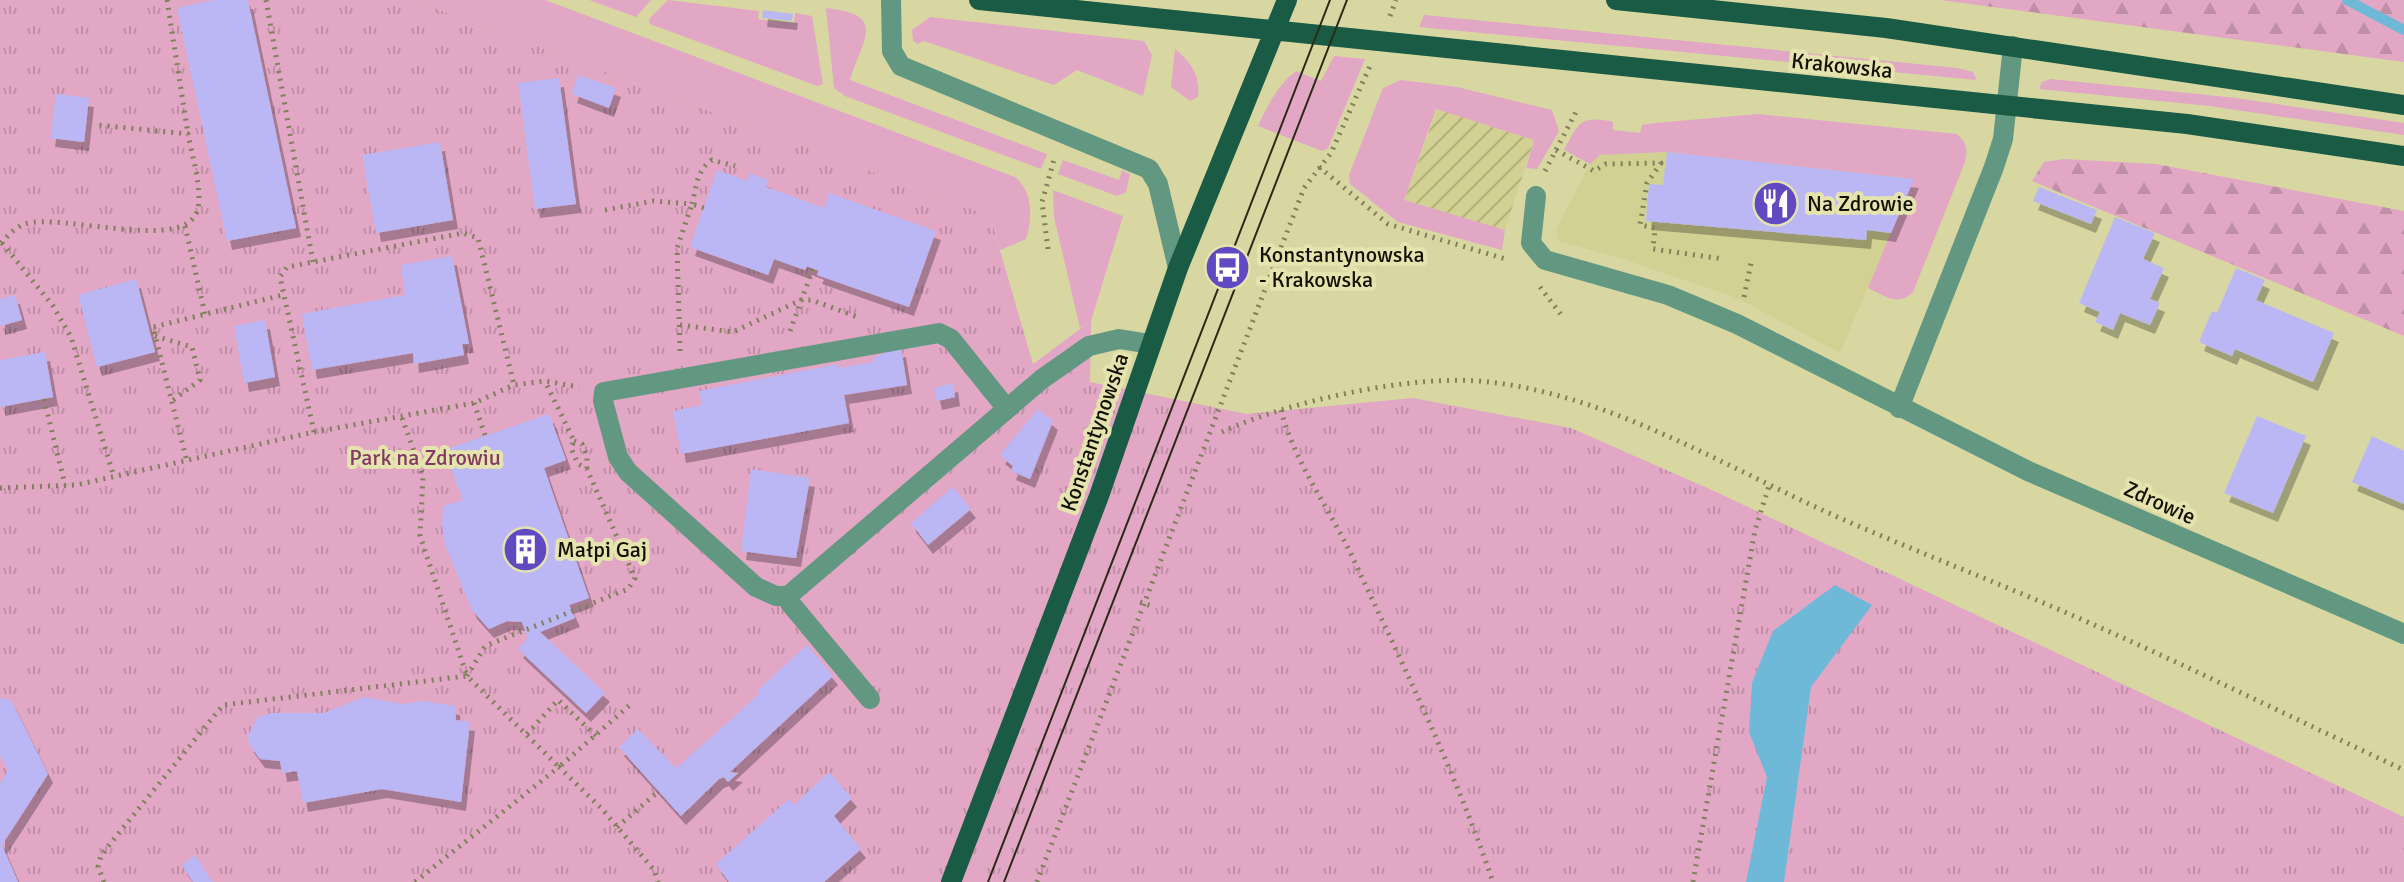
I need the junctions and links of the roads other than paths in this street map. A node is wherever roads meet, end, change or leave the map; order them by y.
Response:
1 (891, 0) edge
2 (979, 0) edge
3 (1287, 0) edge
4 (1616, 0) edge
5 (1274, 31) junction
6 (2013, 46) junction
7 (2006, 105) junction
8 (2404, 105) edge
9 (2404, 156) edge
10 (1536, 196) road end
11 (1178, 268) junction
12 (1150, 344) junction
13 (1899, 408) junction
14 (1007, 409) junction
15 (788, 596) junction
16 (2404, 634) edge
17 (870, 699) dead end
18 (951, 882) edge

1 - 11 street
2 - 5 main road, Krakowska
3 - 5 main road, Konstantynowska
4 - 6 main road, Krakowska
5 - 7 main road, Krakowska
5 - 11 main road, Konstantynowska
6 - 7 street
6 - 8 main road, Krakowska
7 - 9 main road, Krakowska
7 - 13 street
10 - 13 street, Zdrowie
11 - 12 main road, Konstantynowska
12 - 14 street
12 - 18 main road, Konstantynowska
13 - 16 street, Zdrowie
14 - 15 street
14 - 15 street
15 - 17 street

